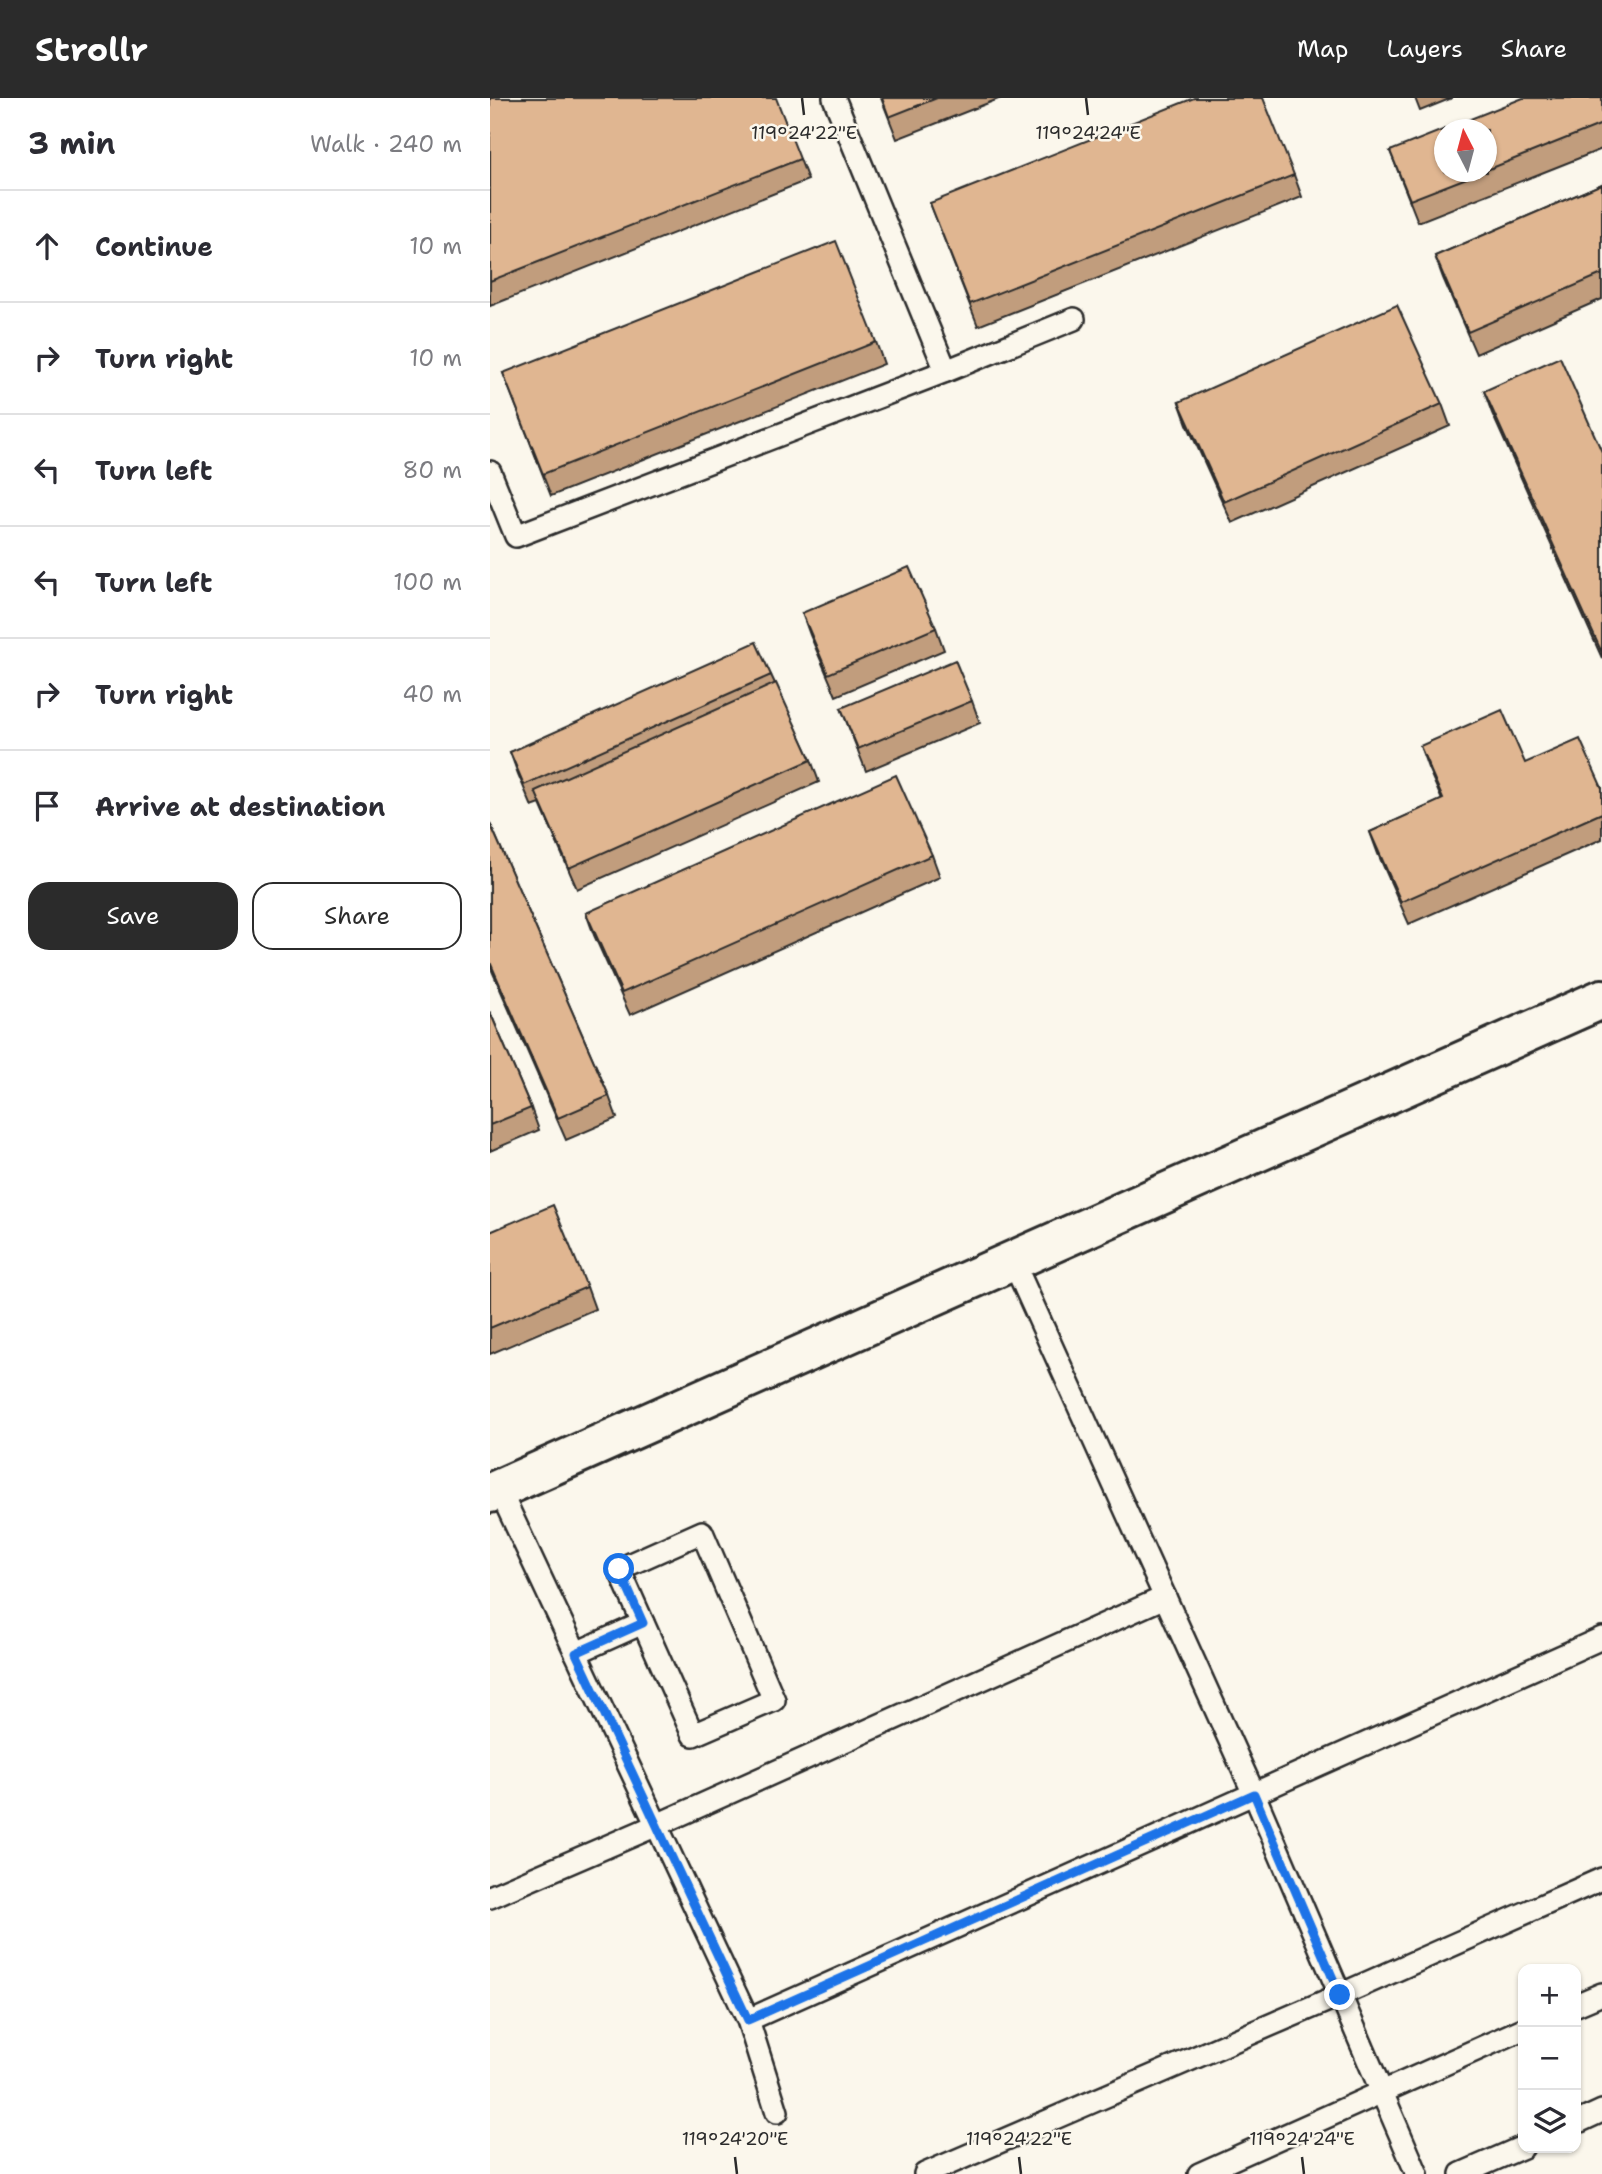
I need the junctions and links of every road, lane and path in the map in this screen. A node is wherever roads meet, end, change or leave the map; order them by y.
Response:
1 (834, 98) edge
2 (1073, 319) dead end
3 (946, 370) junction
4 (490, 472) edge
5 (1602, 999) edge
6 (1013, 1261) junction
7 (494, 1491) edge
8 (1165, 1597) junction
9 (643, 1623) junction
10 (1602, 1638) edge
11 (576, 1653) junction
12 (1254, 1794) junction
13 (657, 1825) junction
14 (1602, 1879) edge
15 (490, 1897) edge
16 (1602, 1994) edge
17 (1340, 1995) junction
18 (1581, 2003) edge
19 (748, 2020) junction
20 (1518, 2031) edge
21 (1382, 2092) junction
22 (777, 2112) dead end
23 (1602, 2112) edge
24 (1581, 2121) edge
25 (1518, 2149) edge
26 (925, 2174) edge
27 (1199, 2174) edge
28 (1417, 2174) edge
29 (1461, 2174) edge

1 - 3 lane
2 - 3 lane
3 - 4 lane
5 - 6 street
6 - 7 street
6 - 8 lane
7 - 11 lane
8 - 12 lane
8 - 13 lane
9 - 9 lane
9 - 11 lane
10 - 12 lane
11 - 13 lane
12 - 17 lane
12 - 19 lane
13 - 15 lane
13 - 19 lane
14 - 17 lane
16 - 18 lane
17 - 21 lane
17 - 26 lane
19 - 22 lane
20 - 21 lane
21 - 27 lane
21 - 28 lane
23 - 24 lane
25 - 29 lane

